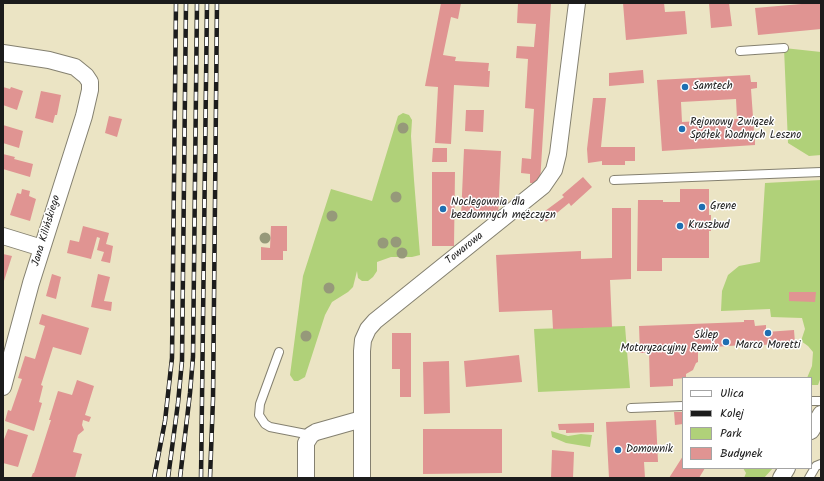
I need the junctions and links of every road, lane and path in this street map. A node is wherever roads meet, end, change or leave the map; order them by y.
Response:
1 (577, 3) edge
2 (784, 48) dead end
3 (740, 51) dead end
4 (3, 53) edge
5 (821, 172) edge
6 (614, 180) dead end
7 (3, 236) edge
8 (42, 248) junction
9 (279, 352) dead end
10 (3, 387) edge
11 (682, 406) edge
12 (631, 408) dead end
13 (821, 414) edge
14 (362, 419) junction
15 (812, 429) edge
16 (311, 435) junction
17 (821, 464) edge
18 (786, 469) edge
19 (306, 478) edge
20 (362, 478) edge
21 (781, 478) edge
22 (809, 478) edge

1 - 14 street, Towarowa
2 - 3 lane
4 - 8 street, Jana Kilińskiego
5 - 6 lane
7 - 8 street
8 - 10 street, Jana Kilińskiego
9 - 16 lane
11 - 12 lane
13 - 15 street
14 - 16 street
14 - 20 street, Towarowa
16 - 19 street
17 - 22 lane
18 - 21 street

